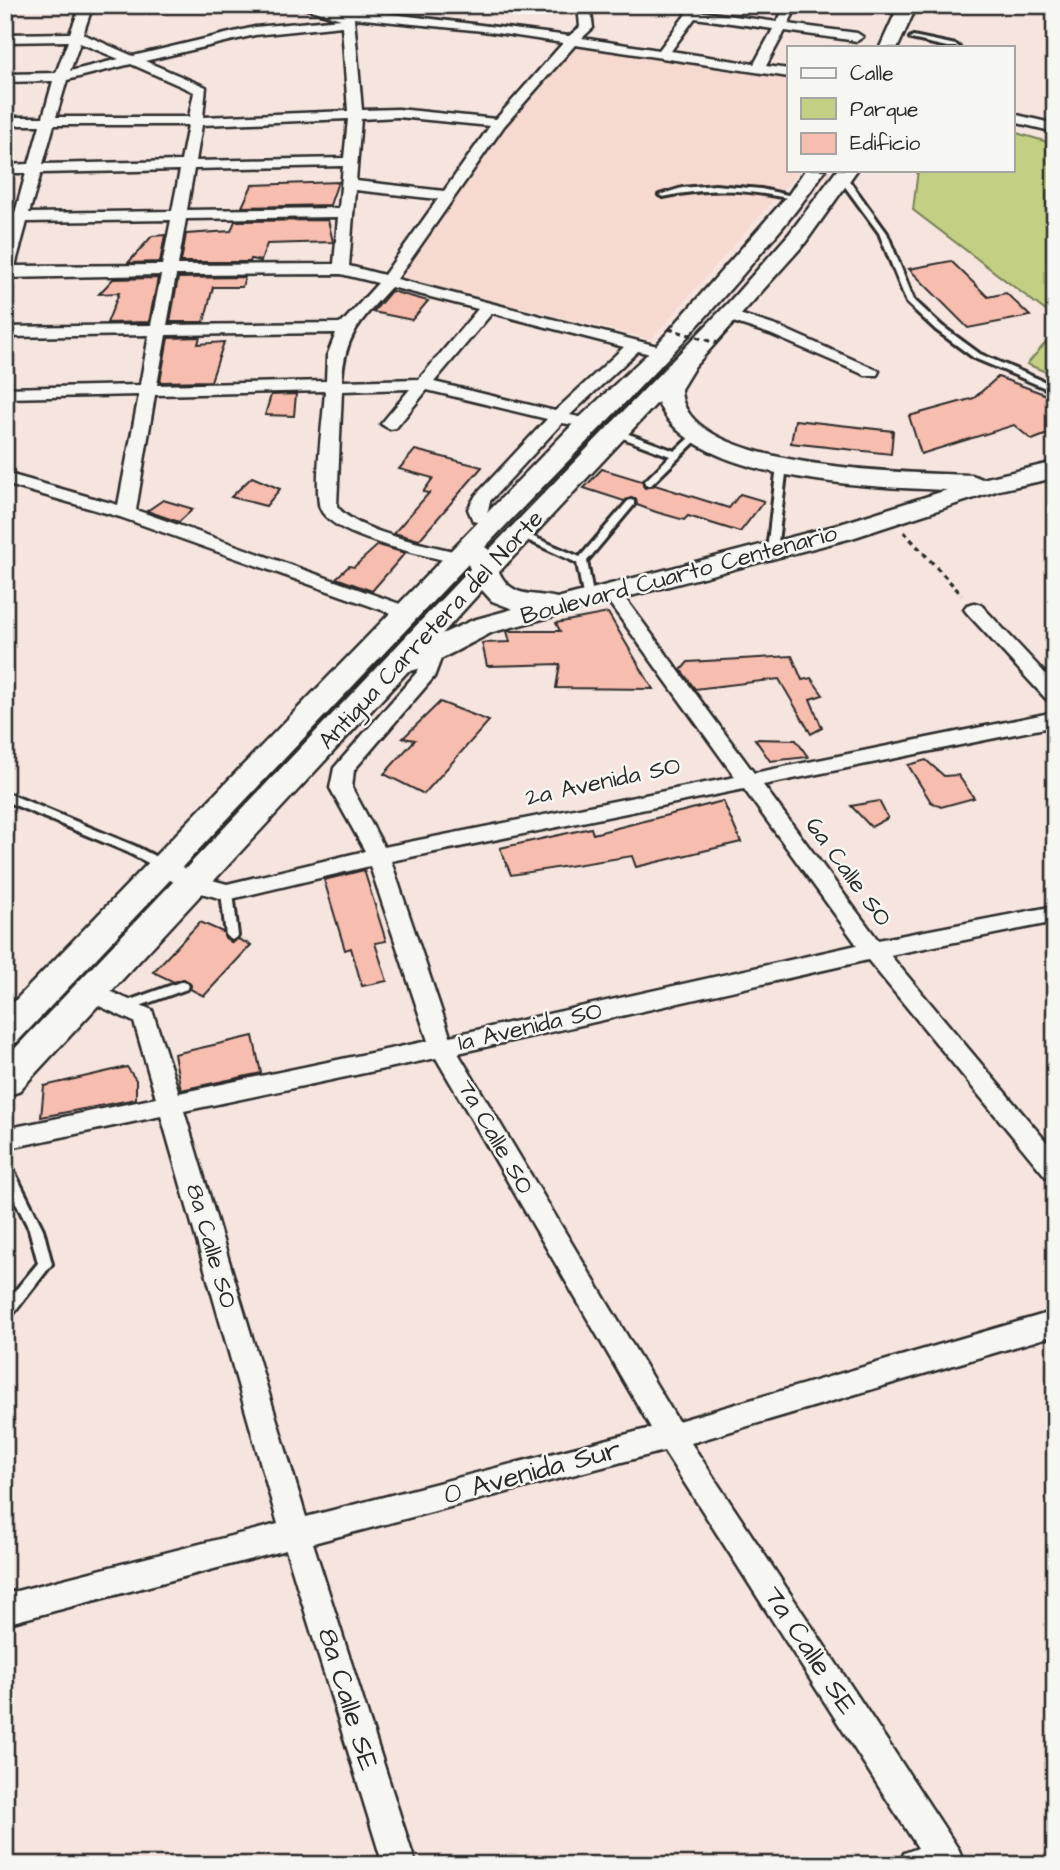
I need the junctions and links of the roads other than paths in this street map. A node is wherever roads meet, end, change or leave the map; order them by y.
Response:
1 (87, 5) edge
2 (300, 5) edge
3 (584, 5) edge
4 (792, 5) edge
5 (864, 5) edge
6 (927, 5) edge
7 (907, 8) edge
8 (690, 10) edge
9 (382, 11) edge
10 (346, 18) junction
11 (781, 26) junction
12 (78, 37) junction
13 (857, 37) dead end
14 (5, 38) edge
15 (572, 40) junction
16 (911, 43) edge
17 (888, 46) edge
18 (945, 46) edge
19 (663, 53) junction
20 (132, 58) junction
21 (758, 68) junction
22 (787, 73) edge
23 (61, 77) junction
24 (5, 78) edge
25 (355, 114) junction
26 (1014, 118) edge
27 (51, 120) junction
28 (5, 121) edge
29 (197, 121) junction
30 (499, 123) junction
31 (1055, 128) edge
32 (351, 162) junction
33 (188, 166) junction
34 (37, 168) junction
35 (5, 169) edge
36 (814, 172) edge
37 (844, 174) edge
38 (349, 185) junction
39 (663, 195) dead end
40 (448, 196) junction
41 (797, 198) junction
42 (346, 212) junction
43 (177, 215) junction
44 (5, 218) edge
45 (22, 218) junction
46 (168, 268) junction
47 (341, 269) junction
48 (5, 272) edge
49 (387, 282) junction
50 (488, 307) junction
51 (727, 315) junction
52 (346, 328) junction
53 (158, 329) junction
54 (5, 332) edge
55 (666, 341) junction
56 (635, 345) junction
57 (687, 360) junction
58 (871, 371) dead end
59 (424, 384) junction
60 (336, 385) junction
61 (147, 390) junction
62 (1055, 390) edge
63 (5, 393) edge
64 (558, 417) junction
65 (390, 424) dead end
66 (587, 424) junction
67 (615, 432) junction
68 (695, 436) junction
69 (676, 455) junction
70 (782, 465) junction
71 (1055, 470) edge
72 (838, 475) junction
73 (5, 478) edge
74 (649, 483) dead end
75 (992, 484) junction
76 (631, 503) dead end
77 (126, 513) junction
78 (493, 521) junction
79 (843, 532) junction
80 (519, 534) junction
81 (772, 551) junction
82 (473, 557) junction
83 (582, 561) junction
84 (590, 599) junction
85 (974, 609) road end
86 (407, 613) junction
87 (435, 648) junction
88 (377, 688) junction
89 (1055, 696) edge
90 (1055, 719) edge
91 (747, 779) junction
92 (5, 796) edge
93 (378, 856) junction
94 (180, 875) junction
95 (227, 892) junction
96 (1055, 914) edge
97 (232, 936) dead end
98 (873, 950) junction
99 (183, 986) dead end
100 (90, 992) junction
101 (124, 1007) junction
102 (14, 1024) edge
103 (442, 1047) junction
104 (5, 1065) edge
105 (5, 1082) edge
106 (170, 1104) junction
107 (5, 1139) edge
108 (5, 1167) edge
109 (1055, 1170) edge
110 (5, 1314) edge
111 (1055, 1323) edge
112 (671, 1436) junction
113 (296, 1534) junction
114 (5, 1609) edge
115 (937, 1864) edge
116 (400, 1865) edge

1 - 12 street
2 - 10 street
3 - 15 street
4 - 11 street
5 - 7 street
6 - 16 main road
7 - 17 main road
8 - 11 street
8 - 19 street
9 - 10 street
9 - 15 street
10 - 20 street
10 - 25 street
11 - 13 street
11 - 21 street
12 - 14 street
12 - 20 street
12 - 23 street
15 - 19 street
15 - 30 street
16 - 18 lane
19 - 21 street
20 - 23 street
20 - 29 street
21 - 22 street
23 - 24 street
23 - 27 street
25 - 29 street
25 - 30 street
25 - 32 street
26 - 31 street
27 - 28 street
27 - 29 street
27 - 34 street
29 - 33 street
30 - 40 street
32 - 33 street
32 - 38 street
33 - 34 street
33 - 43 street
34 - 35 street
34 - 45 street
36 - 41 main road, Antigua Carretera del Norte
37 - 51 main road, Antigua Carretera del Norte
37 - 62 lane
38 - 40 street
38 - 42 street
39 - 41 lane
40 - 49 street
41 - 55 main road, Antigua Carretera del Norte
42 - 43 street
42 - 47 street
43 - 45 street
43 - 46 street
44 - 45 street
45 - 48 street
46 - 47 street
46 - 48 street
46 - 53 street
47 - 49 street
49 - 50 street
49 - 52 street
50 - 56 street
50 - 59 street
51 - 57 main road, Antigua Carretera del Norte
51 - 58 street
52 - 53 street
52 - 60 street
53 - 54 street
53 - 61 street
55 - 56 street
55 - 66 main road, Antigua Carretera del Norte
56 - 64 street
57 - 67 main road, Antigua Carretera del Norte
57 - 68 main road, Boulevard Cuarto Centenario
59 - 60 street
59 - 64 street
59 - 65 street
60 - 61 street
60 - 82 street
61 - 63 street
61 - 77 street
64 - 66 street
64 - 78 street
66 - 78 main road, Antigua Carretera del Norte
67 - 69 lane
67 - 80 main road, Antigua Carretera del Norte
68 - 69 lane
68 - 70 main road, Boulevard Cuarto Centenario
69 - 74 lane
70 - 72 main road, Boulevard Cuarto Centenario
70 - 81 lane
71 - 75 main road, Boulevard Cuarto Centenario
72 - 75 main road, Boulevard Cuarto Centenario
72 - 79 main road
73 - 77 street
75 - 79 main road, Boulevard Cuarto Centenario
76 - 83 lane
77 - 86 street
78 - 82 main road, Antigua Carretera del Norte
79 - 81 main road, Boulevard Cuarto Centenario
80 - 82 main road, Antigua Carretera del Norte
80 - 83 lane
81 - 84 main road, Boulevard Cuarto Centenario
82 - 84 main road
82 - 86 main road, Antigua Carretera del Norte
82 - 88 main road, Antigua Carretera del Norte
83 - 84 lane
84 - 87 main road, Boulevard Cuarto Centenario
84 - 91 street, 6a Calle SO
85 - 89 street
86 - 94 main road, Antigua Carretera del Norte
87 - 88 main road, Boulevard Cuarto Centenario
87 - 93 street, 7a Calle SO
88 - 94 main road, Antigua Carretera del Norte
90 - 91 street, 2a Avenida SO
91 - 93 street, 2a Avenida SO
91 - 98 street, 6a Calle SO
92 - 94 lane
93 - 95 street, 2a Avenida SO
93 - 103 street, 7a Calle SO
94 - 95 street, 2a Avenida SO
94 - 100 main road, Antigua Carretera del Norte
94 - 102 main road, Antigua Carretera del Norte
95 - 97 lane
96 - 98 street, 1a Avenida SO
98 - 103 street, 1a Avenida SO
98 - 109 street, 6a Calle SO
99 - 101 lane
100 - 101 street, 8a Calle SO
100 - 105 main road, Antigua Carretera del Norte
101 - 106 street, 8a Calle SO
102 - 104 main road
103 - 106 street, 1a Avenida SO
103 - 112 street, 7a Calle SO
106 - 107 street, 1a Avenida SO
106 - 113 street, 8a Calle SO
108 - 110 lane
111 - 112 street, 0 Avenida Sur
112 - 113 street, 0 Avenida Sur
112 - 115 street, 7a Calle SE
113 - 114 street, 0 Avenida Sur
113 - 116 street, 8a Calle SE

